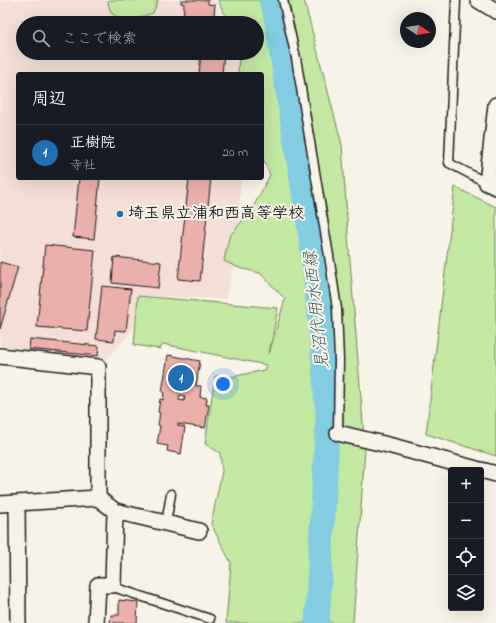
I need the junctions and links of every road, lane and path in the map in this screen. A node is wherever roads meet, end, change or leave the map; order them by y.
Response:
1 (283, 0) edge
2 (456, 0) edge
3 (478, 0) edge
4 (496, 11) edge
5 (496, 105) edge
6 (491, 185) edge
7 (0, 356) edge
8 (338, 432) joint
9 (469, 467) edge
10 (484, 471) edge
11 (496, 474) edge
12 (172, 494) dead end
13 (98, 498) junction
14 (17, 503) junction
15 (0, 504) edge
16 (115, 511) junction
17 (166, 523) junction
18 (200, 531) dead end
19 (113, 585) junction
20 (210, 618) dead end
21 (18, 623) edge
22 (96, 623) edge

1 - 8 lane
2 - 6 lane
3 - 4 street
5 - 6 street
7 - 13 street
8 - 9 street
10 - 11 street
12 - 17 lane
13 - 14 street
13 - 16 street
14 - 15 street
14 - 21 street
16 - 17 street
16 - 19 street
17 - 18 street
19 - 20 lane
19 - 22 street

